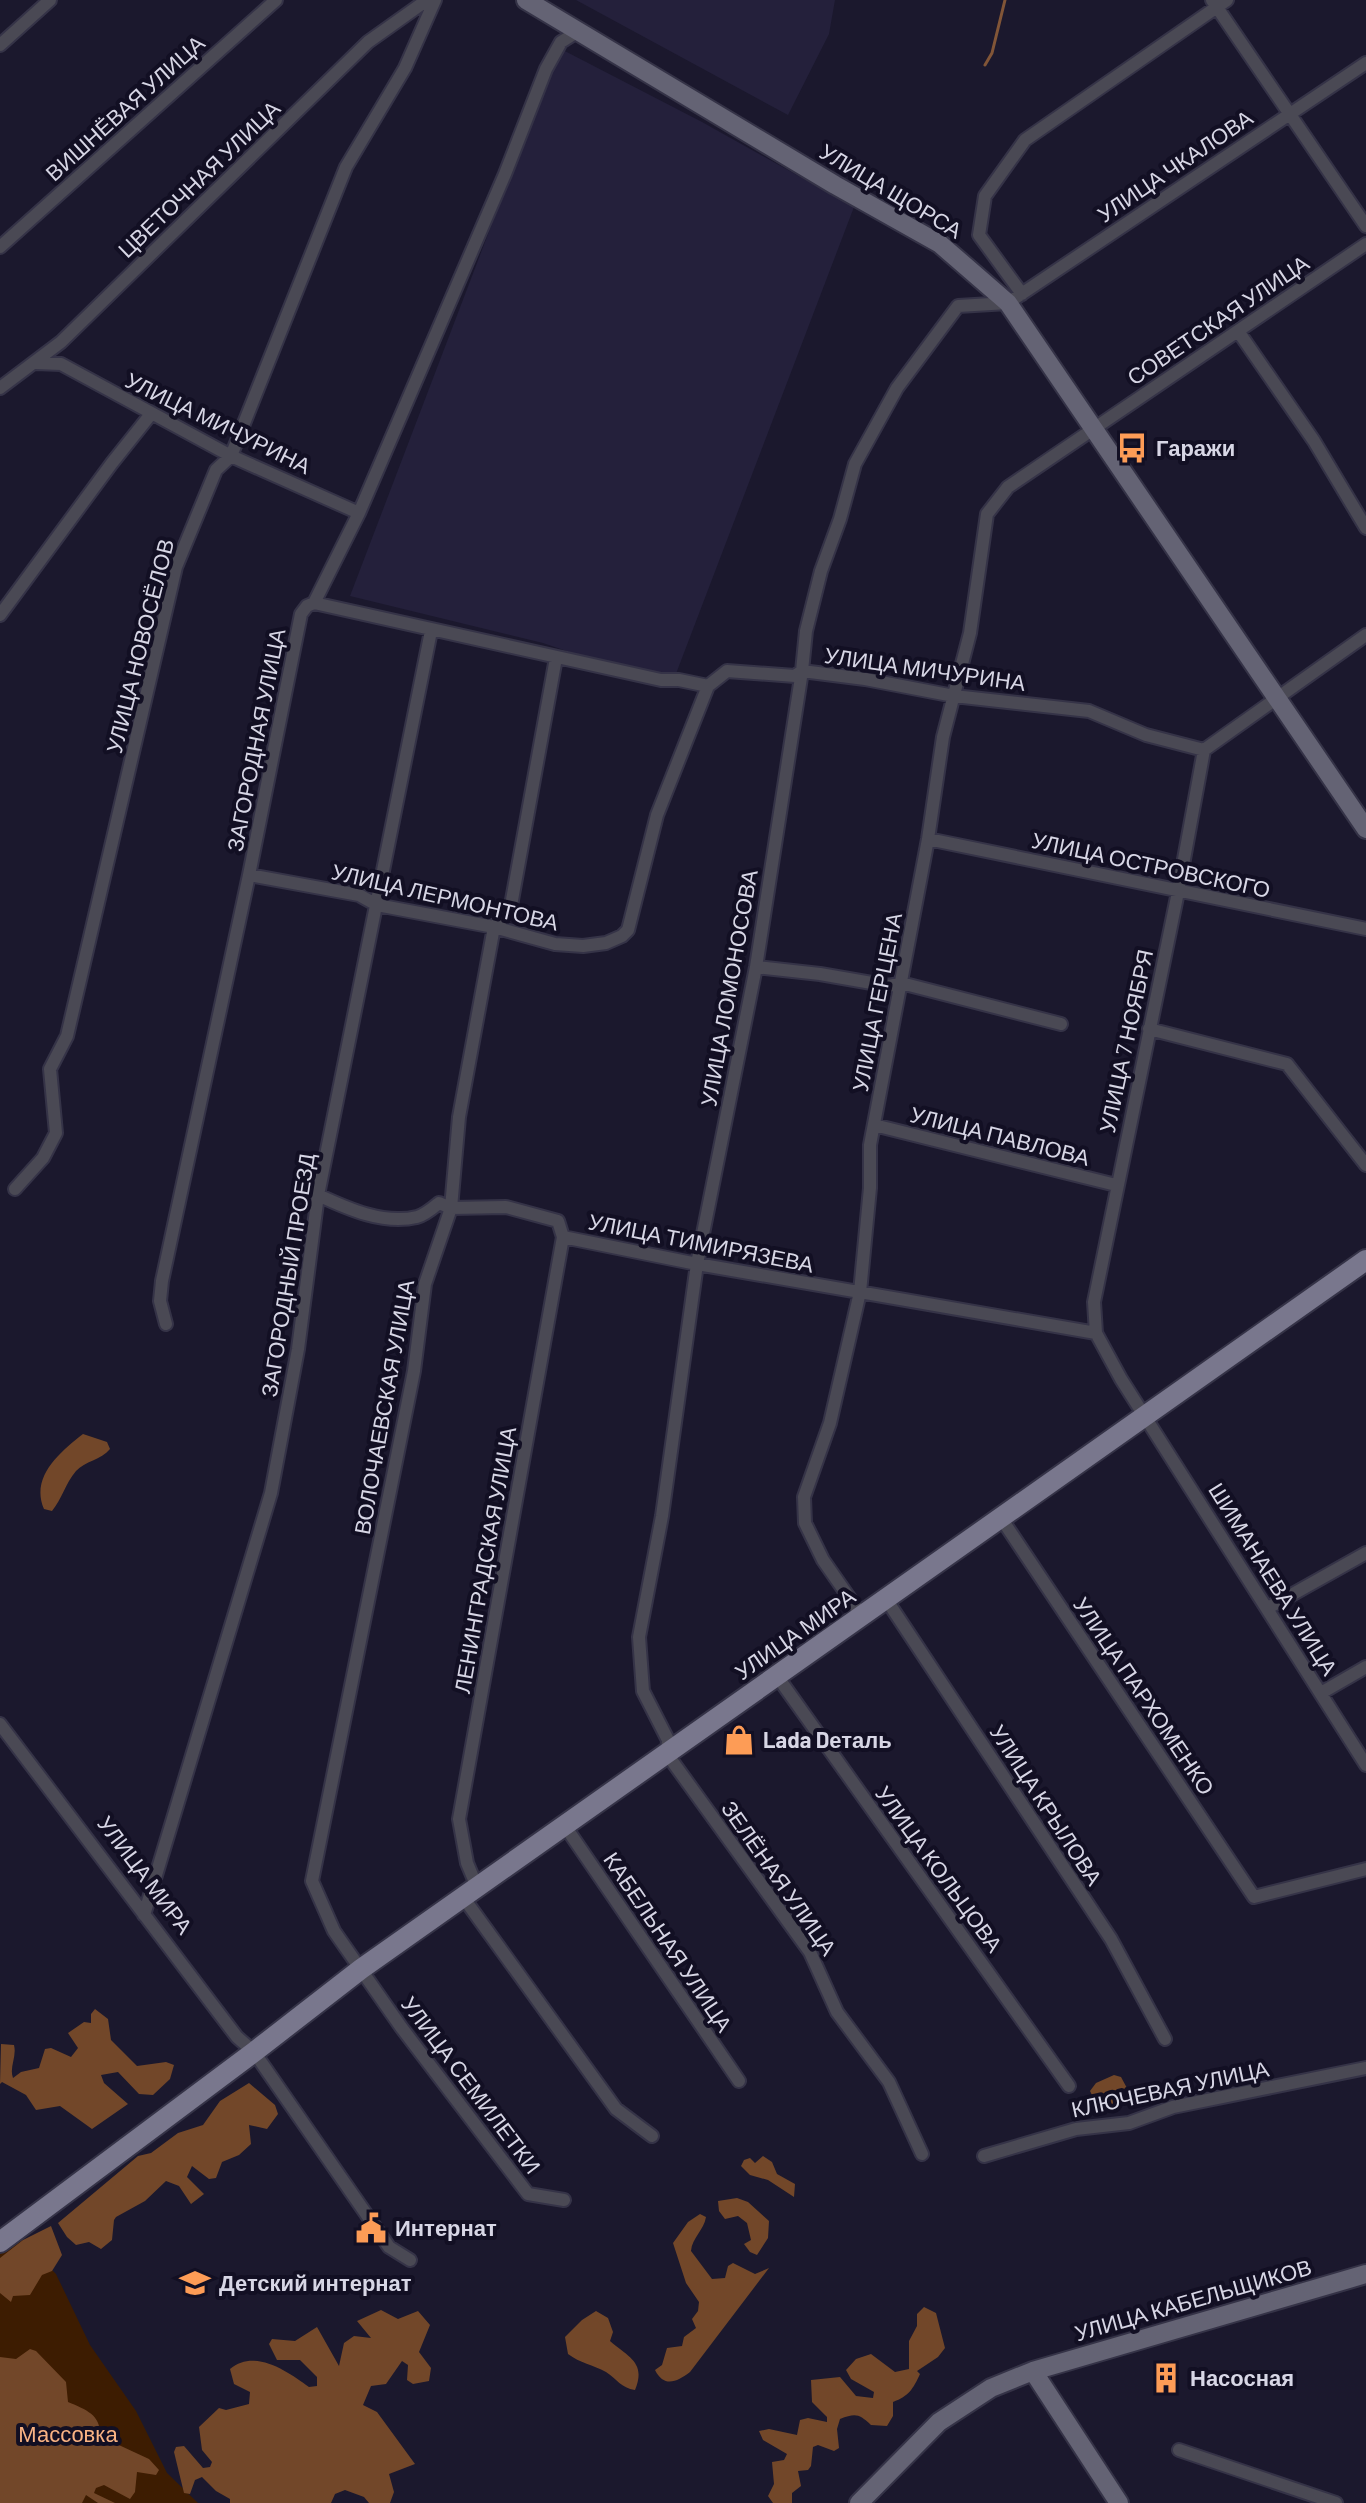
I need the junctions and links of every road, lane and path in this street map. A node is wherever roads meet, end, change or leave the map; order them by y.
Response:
1 (50, 0) edge
2 (276, 0) edge
3 (427, 0) edge
4 (435, 0) edge
5 (526, 0) edge
6 (1219, 2) edge
7 (580, 30) junction
8 (0, 45) edge
9 (1366, 63) edge
10 (1290, 113) junction
11 (1366, 226) edge
12 (1366, 244) edge
13 (0, 247) edge
14 (1015, 299) junction
15 (1238, 331) junction
16 (61, 342) junction
17 (36, 363) junction
18 (61, 364) junction
19 (0, 388) edge
20 (151, 414) junction
21 (1093, 429) junction
22 (231, 456) junction
23 (359, 513) junction
24 (1366, 528) edge
25 (314, 603) junction
26 (0, 615) edge
27 (431, 631) junction
28 (1366, 635) edge
29 (556, 658) junction
30 (802, 671) junction
31 (708, 686) junction
32 (954, 696) junction
33 (1278, 699) junction
34 (1204, 750) junction
35 (1366, 829) edge
36 (928, 839) junction
37 (249, 875) junction
38 (1178, 892) junction
39 (377, 905) junction
40 (494, 927) junction
41 (1366, 929) edge
42 (756, 967) junction
43 (901, 983) junction
44 (1061, 1024) dead end
45 (1149, 1029) junction
46 (874, 1125) junction
47 (1366, 1165) edge
48 (1116, 1185) junction
49 (15, 1189) dead end
50 (318, 1195) junction
51 (451, 1208) junction
52 (563, 1237) junction
53 (1366, 1260) edge
54 (697, 1264) junction
55 (860, 1292) junction
56 (166, 1324) dead end
57 (1096, 1333) junction
58 (1145, 1416) junction
59 (1001, 1518) junction
60 (1366, 1553) edge
61 (886, 1599) junction
62 (1268, 1608) junction
63 (862, 1616) junction
64 (1366, 1667) edge
65 (777, 1676) junction
66 (1321, 1693) junction
67 (0, 1724) edge
68 (667, 1754) junction
69 (1366, 1765) edge
70 (565, 1826) junction
71 (1366, 1869) edge
72 (470, 1892) junction
73 (144, 1915) junction
74 (361, 1969) junction
75 (1165, 2039) dead end
76 (254, 2052) junction
77 (1366, 2068) edge
78 (739, 2081) dead end
79 (1069, 2086) dead end
80 (652, 2136) dead end
81 (922, 2154) dead end
82 (984, 2156) dead end
83 (564, 2200) dead end
84 (0, 2242) edge
85 (410, 2260) dead end
86 (1366, 2274) edge
87 (1033, 2371) junction
88 (1179, 2450) dead end
89 (859, 2503) edge
90 (1119, 2503) edge
91 (1336, 2503) edge

1 - 8 street
2 - 13 street, ВИШНЁВАЯ УЛИЦА
3 - 16 street, ЦВЕТОЧНАЯ УЛИЦА
4 - 22 street, УЛИЦА НОВОСЁЛОВ
5 - 7 street, УЛИЦА ЩОРСА
6 - 10 street
6 - 14 street
7 - 14 street, УЛИЦА ЩОРСА
7 - 23 street, ЗАГОРОДНАЯ УЛИЦА
9 - 10 street, УЛИЦА ЧКАЛОВА
10 - 11 street
10 - 14 street, УЛИЦА ЧКАЛОВА
12 - 15 street, СОВЕТСКАЯ УЛИЦА
14 - 21 street, УЛИЦА ЩОРСА
14 - 30 street, УЛИЦА ЛОМОНОСОВА
15 - 21 street, СОВЕТСКАЯ УЛИЦА
15 - 24 street
16 - 17 street, ЦВЕТОЧНАЯ УЛИЦА
16 - 18 street
17 - 18 street, УЛИЦА МИЧУРИНА
17 - 19 street, ЦВЕТОЧНАЯ УЛИЦА
18 - 20 street, УЛИЦА МИЧУРИНА
20 - 22 street, УЛИЦА МИЧУРИНА
20 - 26 street
21 - 32 street, УЛИЦА ГЕРЦЕНА
21 - 33 street, УЛИЦА ЩОРСА
22 - 23 street, УЛИЦА МИЧУРИНА
22 - 49 street, УЛИЦА НОВОСЁЛОВ
23 - 25 street, ЗАГОРОДНАЯ УЛИЦА
25 - 27 street
25 - 37 street, ЗАГОРОДНАЯ УЛИЦА
27 - 29 street
27 - 39 street, ЗАГОРОДНЫЙ ПРОЕЗД
28 - 33 street
29 - 31 street
29 - 40 street, ВОЛОЧАЕВСКАЯ УЛИЦА
30 - 31 street, УЛИЦА МИЧУРИНА
30 - 32 street, УЛИЦА МИЧУРИНА
30 - 42 street, УЛИЦА ЛОМОНОСОВА
31 - 40 street, УЛИЦА ЛЕРМОНТОВА
32 - 34 street, УЛИЦА МИЧУРИНА
32 - 36 street, УЛИЦА ГЕРЦЕНА
33 - 34 street
33 - 35 street, УЛИЦА ЩОРСА
34 - 38 street, УЛИЦА 7 НОЯБРЯ
36 - 38 street, УЛИЦА ОСТРОВСКОГО
36 - 43 street, УЛИЦА ГЕРЦЕНА
37 - 39 street, УЛИЦА ЛЕРМОНТОВА
37 - 56 street, ЗАГОРОДНАЯ УЛИЦА
38 - 41 street, УЛИЦА ОСТРОВСКОГО
38 - 45 street, УЛИЦА 7 НОЯБРЯ
39 - 40 street, УЛИЦА ЛЕРМОНТОВА
39 - 50 street, ЗАГОРОДНЫЙ ПРОЕЗД
40 - 51 street, ВОЛОЧАЕВСКАЯ УЛИЦА
42 - 43 street
42 - 54 street, УЛИЦА ЛОМОНОСОВА
43 - 44 street
43 - 46 street, УЛИЦА ГЕРЦЕНА
45 - 47 street
45 - 48 street, УЛИЦА 7 НОЯБРЯ
46 - 48 street, УЛИЦА ПАВЛОВА
46 - 55 street, УЛИЦА ГЕРЦЕНА
48 - 57 street, УЛИЦА 7 НОЯБРЯ
50 - 51 street, УЛИЦА ТИМИРЯЗЕВА
50 - 73 street, ЗАГОРОДНЫЙ ПРОЕЗД
51 - 52 street, УЛИЦА ТИМИРЯЗЕВА
51 - 74 street, ВОЛОЧАЕВСКАЯ УЛИЦА
52 - 54 street, УЛИЦА ТИМИРЯЗЕВА
52 - 72 street, ЛЕНИНГРАДСКАЯ УЛИЦА
53 - 58 main road, УЛИЦА МИРА
54 - 55 street, УЛИЦА ТИМИРЯЗЕВА
54 - 68 street, УЛИЦА ЛОМОНОСОВА
55 - 57 street, УЛИЦА ТИМИРЯЗЕВА
55 - 63 street, УЛИЦА ГЕРЦЕНА
57 - 58 street
58 - 59 main road, УЛИЦА МИРА
58 - 62 street, ШИМАНАЕВА УЛИЦА
59 - 61 main road, УЛИЦА МИРА
59 - 71 street, УЛИЦА ПАРХОМЕНКО
60 - 62 street
61 - 63 main road, УЛИЦА МИРА
61 - 75 street, УЛИЦА КРЫЛОВА
62 - 66 street, ШИМАНАЕВА УЛИЦА
63 - 65 main road, УЛИЦА МИРА
64 - 66 street
65 - 68 main road, УЛИЦА МИРА
65 - 79 street, УЛИЦА КОЛЬЦОВА
66 - 69 street, ШИМАНАЕВА УЛИЦА
67 - 73 street, УЛИЦА МИРА
68 - 70 main road, УЛИЦА МИРА
68 - 81 street, ЗЕЛЁНАЯ УЛИЦА
70 - 72 main road, УЛИЦА МИРА
70 - 78 street, КАБЕЛЬНАЯ УЛИЦА
72 - 74 main road, УЛИЦА МИРА
72 - 80 street, ЛЕНИНГРАДСКАЯ УЛИЦА
73 - 76 street, УЛИЦА МИРА
74 - 76 main road, УЛИЦА МИРА
74 - 83 street, УЛИЦА СЕМИЛЕТКИ
76 - 84 main road, УЛИЦА МИРА
76 - 85 street
77 - 82 street, КЛЮЧЕВАЯ УЛИЦА
86 - 87 street, УЛИЦА КАБЕЛЬЩИКОВ
87 - 89 street, УЛИЦА КАБЕЛЬЩИКОВ
87 - 90 street
88 - 91 street

